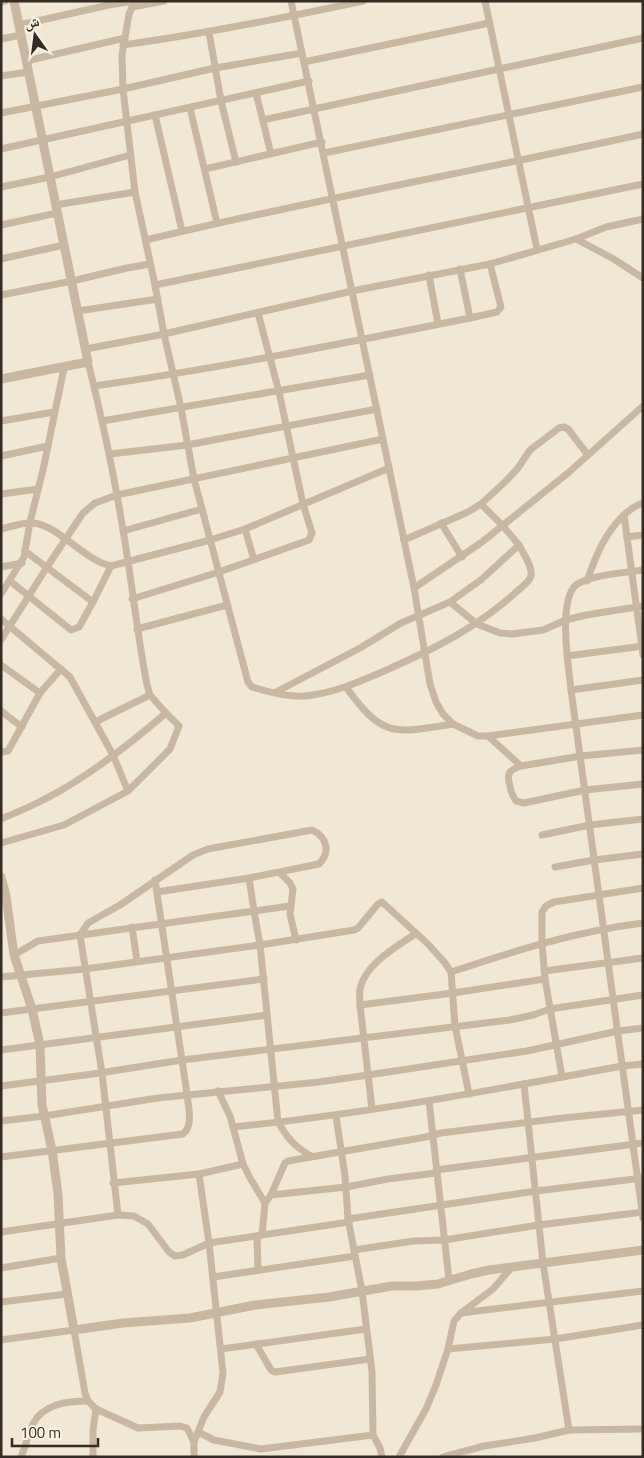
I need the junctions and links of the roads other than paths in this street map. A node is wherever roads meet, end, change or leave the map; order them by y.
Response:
1 (5, 1) edge
2 (14, 1) edge
3 (164, 1) edge
4 (292, 1) edge
5 (363, 1) edge
6 (485, 1) edge
7 (1, 2) edge
8 (108, 3) edge
9 (134, 3) edge
10 (334, 4) edge
11 (295, 16) junction
12 (488, 22) junction
13 (19, 25) junction
14 (209, 32) junction
15 (21, 35) junction
16 (643, 38) edge
17 (1, 39) edge
18 (124, 42) junction
19 (302, 53) junction
20 (26, 61) junction
21 (304, 62) junction
22 (215, 68) junction
23 (498, 69) junction
24 (28, 72) junction
25 (1, 76) edge
26 (309, 81) junction
27 (643, 87) edge
28 (123, 89) junction
29 (256, 93) junction
30 (221, 101) junction
31 (36, 107) junction
32 (190, 108) junction
33 (314, 108) junction
34 (1, 113) edge
35 (156, 115) junction
36 (508, 116) junction
37 (263, 120) junction
38 (126, 121) junction
39 (643, 134) edge
40 (42, 140) junction
41 (322, 142) junction
42 (1, 149) edge
43 (324, 153) junction
44 (130, 154) junction
45 (271, 154) junction
46 (520, 161) junction
47 (236, 162) junction
48 (205, 169) junction
49 (50, 177) junction
50 (643, 184) edge
51 (1, 187) edge
52 (135, 192) junction
53 (333, 199) junction
54 (529, 208) junction
55 (56, 209) junction
56 (643, 219) edge
57 (217, 223) junction
58 (1, 225) edge
59 (182, 231) junction
60 (576, 239) junction
61 (146, 240) junction
62 (64, 245) junction
63 (343, 246) junction
64 (537, 249) junction
65 (1, 259) edge
66 (150, 264) junction
67 (490, 264) junction
68 (460, 269) junction
69 (428, 275) junction
70 (643, 278) edge
71 (72, 281) junction
72 (155, 285) junction
73 (352, 291) junction
74 (1, 295) edge
75 (158, 299) junction
76 (78, 311) junction
77 (258, 313) junction
78 (470, 318) junction
79 (438, 324) junction
80 (164, 334) junction
81 (362, 340) junction
82 (86, 349) junction
83 (270, 357) junction
84 (88, 362) junction
85 (64, 368) junction
86 (173, 374) junction
87 (370, 375) junction
88 (1, 379) edge
89 (94, 386) junction
90 (279, 392) junction
91 (643, 406) edge
92 (181, 408) junction
93 (377, 408) junction
94 (54, 412) junction
95 (1, 421) edge
96 (102, 421) junction
97 (287, 426) junction
98 (383, 439) junction
99 (188, 445) junction
100 (48, 446) junction
101 (110, 454) junction
102 (588, 455) junction
103 (1, 456) edge
104 (292, 457) junction
105 (389, 468) junction
106 (194, 479) junction
107 (38, 489) junction
108 (1, 494) edge
109 (117, 495) junction
110 (643, 502) edge
111 (303, 504) junction
112 (481, 504) junction
113 (202, 509) junction
114 (624, 515) junction
115 (30, 522) junction
116 (441, 523) junction
117 (502, 525) junction
118 (1, 529) edge
119 (245, 529) junction
120 (123, 531) junction
121 (643, 535) edge
122 (627, 538) junction
123 (65, 539) junction
124 (210, 540) junction
125 (404, 540) junction
126 (519, 545) junction
127 (25, 551) junction
128 (462, 557) junction
129 (254, 560) junction
130 (128, 561) junction
131 (22, 563) junction
132 (111, 566) junction
133 (1, 567) edge
134 (47, 567) junction
135 (643, 570) edge
136 (219, 572) junction
137 (631, 572) junction
138 (10, 581) junction
139 (587, 581) junction
140 (414, 588) junction
141 (1, 594) edge
142 (29, 596) junction
143 (132, 599) junction
144 (93, 602) junction
145 (450, 602) junction
146 (228, 605) junction
147 (639, 607) edge
148 (418, 615) junction
149 (1, 619) edge
150 (566, 620) junction
151 (477, 624) junction
152 (9, 626) junction
153 (137, 629) junction
154 (1, 640) edge
155 (642, 646) edge
156 (424, 653) junction
157 (643, 655) edge
158 (567, 656) junction
159 (1, 665) edge
160 (61, 668) junction
161 (643, 680) edge
162 (346, 687) junction
163 (571, 690) junction
164 (275, 692) junction
165 (40, 693) junction
166 (150, 694) junction
167 (1, 711) edge
168 (166, 714) junction
169 (643, 715) edge
170 (96, 722) junction
171 (453, 724) junction
172 (576, 724) junction
173 (22, 727) junction
174 (488, 736) junction
175 (643, 750) edge
176 (1, 752) edge
177 (113, 755) junction
178 (581, 756) junction
179 (521, 766) junction
180 (643, 784) edge
181 (585, 790) junction
182 (128, 791) junction
183 (1, 819) edge
184 (643, 819) edge
185 (590, 825) junction
186 (542, 835) dead end
187 (1, 843) edge
188 (643, 854) edge
189 (594, 860) junction
190 (555, 867) dead end
191 (280, 873) junction
192 (1, 877) edge
193 (249, 878) junction
194 (155, 880) junction
195 (643, 888) edge
196 (157, 892) junction
197 (599, 894) junction
198 (290, 906) junction
199 (254, 911) junction
200 (643, 922) edge
201 (162, 923) junction
202 (132, 927) junction
203 (604, 928) junction
204 (415, 934) junction
205 (80, 935) junction
206 (296, 940) junction
207 (542, 943) junction
208 (260, 945) junction
209 (14, 955) junction
210 (167, 957) junction
211 (643, 958) edge
212 (137, 962) junction
213 (608, 963) junction
214 (85, 969) junction
215 (451, 972) junction
216 (20, 974) junction
217 (544, 975) junction
218 (1, 978) edge
219 (264, 979) junction
220 (172, 991) junction
221 (453, 993) junction
222 (643, 995) edge
223 (613, 999) junction
224 (90, 1000) junction
225 (360, 1005) junction
226 (550, 1008) junction
227 (32, 1009) junction
228 (1, 1013) edge
229 (267, 1015) junction
230 (455, 1026) junction
231 (177, 1027) junction
232 (643, 1028) edge
233 (618, 1031) junction
234 (96, 1038) junction
235 (364, 1038) junction
236 (40, 1045) junction
237 (556, 1045) junction
238 (1, 1050) edge
239 (271, 1050) junction
240 (182, 1060) junction
241 (462, 1060) junction
242 (643, 1064) edge
243 (622, 1066) junction
244 (102, 1073) junction
245 (368, 1075) junction
246 (562, 1077) junction
247 (41, 1082) junction
248 (524, 1084) junction
249 (275, 1085) junction
250 (1, 1086) edge
251 (218, 1091) junction
252 (187, 1094) junction
253 (469, 1094) junction
254 (429, 1102) junction
255 (106, 1106) junction
256 (372, 1109) junction
257 (643, 1110) edge
258 (628, 1112) junction
259 (44, 1116) junction
260 (336, 1116) junction
261 (1, 1121) edge
262 (278, 1122) junction
263 (527, 1123) junction
264 (233, 1127) junction
265 (432, 1135) junction
266 (643, 1143) edge
267 (109, 1144) junction
268 (633, 1144) junction
269 (52, 1150) junction
270 (341, 1152) junction
271 (311, 1156) junction
272 (1, 1157) edge
273 (532, 1157) junction
274 (244, 1164) junction
275 (436, 1171) junction
276 (199, 1174) junction
277 (640, 1178) edge
278 (113, 1183) junction
279 (346, 1187) junction
280 (536, 1191) junction
281 (272, 1195) junction
282 (265, 1203) junction
283 (440, 1205) junction
284 (118, 1214) junction
285 (643, 1214) edge
286 (348, 1220) junction
287 (59, 1224) junction
288 (538, 1225) junction
289 (1, 1232) edge
290 (259, 1236) junction
291 (444, 1240) junction
292 (209, 1243) junction
293 (643, 1250) edge
294 (354, 1253) junction
295 (62, 1258) junction
296 (543, 1263) junction
297 (1, 1268) edge
298 (511, 1268) junction
299 (258, 1270) junction
300 (213, 1277) junction
301 (449, 1280) junction
302 (362, 1291) junction
303 (643, 1291) edge
304 (67, 1294) junction
305 (1, 1302) edge
306 (549, 1303) junction
307 (460, 1312) junction
308 (217, 1313) junction
309 (643, 1325) edge
310 (366, 1329) junction
311 (74, 1330) junction
312 (555, 1339) junction
313 (1, 1340) edge
314 (256, 1344) junction
315 (221, 1349) junction
316 (448, 1349) junction
317 (370, 1359) junction
318 (88, 1401) junction
319 (96, 1409) junction
320 (569, 1430) junction
321 (643, 1430) edge
322 (198, 1432) junction
323 (373, 1435) junction
324 (194, 1442) junction
325 (21, 1457) edge
326 (93, 1457) edge
327 (194, 1457) edge
328 (382, 1457) edge
329 (399, 1457) edge
330 (443, 1457) edge

1 - 7 street
2 - 13 street
3 - 9 street
4 - 11 street
5 - 10 street
6 - 12 street
8 - 9 street
8 - 13 street
9 - 18 street
10 - 11 street
11 - 14 street
11 - 19 street
12 - 21 street
12 - 23 street
13 - 15 street
14 - 18 street
14 - 22 street
15 - 17 street
15 - 20 street
16 - 23 street
18 - 20 street
18 - 28 street
19 - 21 street
19 - 22 street
20 - 24 street
21 - 26 street
22 - 28 street
22 - 30 street
23 - 33 street
23 - 36 street
24 - 25 street
24 - 31 street
26 - 29 street
26 - 33 street
27 - 36 street
28 - 31 street
28 - 38 street
29 - 30 street
29 - 37 street
30 - 32 street
30 - 47 street
31 - 34 street
31 - 40 street
32 - 35 street
32 - 48 street
33 - 37 street
33 - 41 street
35 - 38 street
35 - 59 street
36 - 43 street
36 - 46 street
37 - 45 street
38 - 40 street
38 - 44 street
39 - 46 street
40 - 42 street
40 - 49 street
41 - 43 street
41 - 45 street
43 - 53 street
44 - 49 street
44 - 52 street
45 - 47 street
46 - 53 street
46 - 54 street
47 - 48 street
48 - 57 street
49 - 51 street
49 - 55 street
50 - 54 street
52 - 55 street
52 - 61 street
53 - 57 street
53 - 63 street
54 - 63 street
54 - 64 street
55 - 58 street
55 - 62 street
56 - 60 street
57 - 59 street
59 - 61 street
60 - 64 street
60 - 70 street
61 - 66 street
62 - 65 street
62 - 71 street
63 - 72 street
63 - 73 street
64 - 67 street
66 - 71 street
66 - 72 street
67 - 68 street
67 - 78 street
68 - 69 street
68 - 78 street
69 - 73 street
69 - 79 street
71 - 74 street
71 - 76 street
72 - 75 street
73 - 77 street
73 - 81 street
75 - 76 street
75 - 80 street
76 - 82 street
77 - 80 street
77 - 83 street
78 - 79 street
79 - 81 street
80 - 82 street
80 - 86 street
81 - 83 street
81 - 87 street
82 - 84 street
83 - 86 street
83 - 90 street
84 - 85 street
84 - 89 street
85 - 88 street
85 - 94 street
86 - 89 street
86 - 92 street
87 - 90 street
87 - 93 street
89 - 96 street
90 - 92 street
90 - 97 street
91 - 102 street
92 - 96 street
92 - 99 street
93 - 97 street
93 - 98 street
94 - 95 street
94 - 100 street
96 - 101 street
97 - 99 street
97 - 104 street
98 - 104 street
98 - 105 street
99 - 101 street
99 - 106 street
100 - 103 street
100 - 107 street
101 - 109 street
102 - 112 street
102 - 117 street
104 - 106 street
104 - 111 street
105 - 111 street
105 - 125 street
106 - 109 street
106 - 113 street
107 - 108 street
107 - 115 street
109 - 120 street
109 - 123 street
110 - 114 street
111 - 119 street
111 - 129 street
112 - 116 street
112 - 117 street
113 - 120 street
113 - 124 street
114 - 122 street
114 - 139 street
115 - 118 street
115 - 123 street
115 - 127 street
116 - 125 street
116 - 128 street
117 - 126 street
117 - 128 street
119 - 124 street
119 - 129 street
120 - 130 street
121 - 122 street
122 - 137 street
123 - 132 street
123 - 134 street
124 - 130 street
124 - 136 street
125 - 140 street
126 - 145 street
126 - 151 street
127 - 131 street
127 - 134 street
128 - 140 street
129 - 136 street
130 - 132 street
130 - 143 street
131 - 133 street
131 - 138 street
132 - 144 street
134 - 142 street
134 - 144 street
135 - 137 street
136 - 143 street
136 - 146 street
137 - 139 street
137 - 147 street
138 - 141 street
138 - 142 street
139 - 150 street
140 - 148 street
142 - 144 street
142 - 152 street
143 - 153 street
145 - 148 street
145 - 151 street
146 - 153 street
146 - 164 street
147 - 150 street
147 - 155 street
148 - 156 street
148 - 164 street
149 - 152 street
150 - 151 street
150 - 158 street
151 - 156 street
152 - 154 street
152 - 160 street
153 - 166 street
155 - 157 street
155 - 158 street
156 - 162 street
156 - 171 street
158 - 163 street
159 - 165 street
160 - 165 street
160 - 170 street
161 - 163 street
162 - 164 street
162 - 171 street
163 - 172 street
165 - 173 street
166 - 168 street
166 - 170 street
167 - 173 street
168 - 177 street
168 - 182 street
169 - 172 street
170 - 177 street
171 - 174 street
172 - 174 street
172 - 178 street
173 - 176 street
174 - 179 street
175 - 178 street
177 - 182 street
177 - 183 street
178 - 179 street
178 - 181 street
179 - 181 street
180 - 181 street
181 - 185 street
182 - 187 street
184 - 185 street
185 - 186 street
185 - 189 street
188 - 189 street
189 - 190 street
189 - 197 street
191 - 193 street
191 - 194 street
191 - 198 street
192 - 209 street
193 - 196 street
193 - 199 street
194 - 196 street
194 - 205 street
195 - 197 street
196 - 201 street
197 - 203 street
197 - 207 street
198 - 199 street
198 - 206 street
199 - 201 street
199 - 208 street
200 - 203 street
201 - 202 street
201 - 210 street
202 - 205 street
202 - 212 street
203 - 207 street
203 - 213 street
204 - 206 street
204 - 215 street
204 - 225 street
205 - 209 street
205 - 214 street
206 - 208 street
207 - 215 street
207 - 217 street
208 - 210 street
208 - 219 street
209 - 216 street
210 - 212 street
210 - 220 street
211 - 213 street
212 - 214 street
213 - 217 street
213 - 223 street
214 - 216 street
214 - 224 street
215 - 221 street
216 - 218 street
216 - 227 street
217 - 221 street
217 - 226 street
219 - 220 street
219 - 229 street
220 - 224 street
220 - 231 street
221 - 225 street
221 - 230 street
222 - 223 street
223 - 226 street
223 - 233 street
224 - 227 street
224 - 234 street
225 - 235 street
226 - 230 street
226 - 237 street
227 - 228 street
227 - 236 street
229 - 231 street
229 - 239 street
230 - 235 street
230 - 241 street
231 - 234 street
231 - 240 street
232 - 233 street
233 - 237 street
233 - 243 street
234 - 236 street
234 - 244 street
235 - 239 street
235 - 245 street
236 - 238 street
236 - 247 street
237 - 241 street
237 - 246 street
239 - 240 street
239 - 249 street
240 - 244 street
240 - 252 street
241 - 245 street
241 - 253 street
242 - 243 street
243 - 246 street
243 - 258 street
244 - 247 street
244 - 255 street
245 - 249 street
245 - 256 street
246 - 248 street
247 - 250 street
247 - 259 street
248 - 253 street
248 - 263 street
249 - 251 street
249 - 262 street
251 - 252 street
251 - 264 street
252 - 255 street
252 - 267 street
253 - 254 street
254 - 256 street
254 - 265 street
255 - 259 street
255 - 267 street
256 - 260 street
257 - 258 street
258 - 263 street
258 - 268 street
259 - 261 street
259 - 269 street
260 - 262 street
260 - 270 street
262 - 264 street
262 - 271 street
263 - 265 street
263 - 273 street
264 - 274 street
265 - 270 street
265 - 275 street
266 - 268 street
267 - 269 street
267 - 278 street
268 - 273 street
268 - 277 street
269 - 272 street
269 - 287 street
270 - 271 street
270 - 279 street
271 - 281 street
273 - 275 street
273 - 280 street
274 - 276 street
274 - 282 street
275 - 279 street
275 - 283 street
276 - 278 street
276 - 292 street
277 - 280 street
277 - 285 street
278 - 284 street
279 - 281 street
279 - 286 street
280 - 283 street
280 - 288 street
281 - 282 street
282 - 290 street
283 - 286 street
283 - 291 street
284 - 287 street
284 - 292 street
285 - 288 street
286 - 290 street
286 - 294 street
287 - 289 street
287 - 295 street
288 - 291 street
288 - 296 street
290 - 292 street
290 - 299 street
291 - 294 street
291 - 301 street
292 - 300 street
293 - 296 street
294 - 299 street
294 - 302 street
295 - 297 street
295 - 304 street
296 - 298 street
296 - 306 street
298 - 301 street
298 - 307 street
299 - 300 street
300 - 308 street
301 - 302 street
302 - 308 street
302 - 310 street
303 - 306 street
304 - 305 street
304 - 311 street
306 - 307 street
306 - 312 street
307 - 316 street
308 - 311 street
308 - 315 street
309 - 312 street
310 - 314 street
310 - 317 street
311 - 313 street
311 - 318 street
312 - 316 street
312 - 320 street
314 - 315 street
314 - 317 street
315 - 322 street
316 - 329 street
317 - 323 street
318 - 319 street
318 - 325 street
319 - 324 street
319 - 326 street
320 - 321 street
320 - 330 street
322 - 323 street
322 - 324 street
323 - 328 street
324 - 327 street

